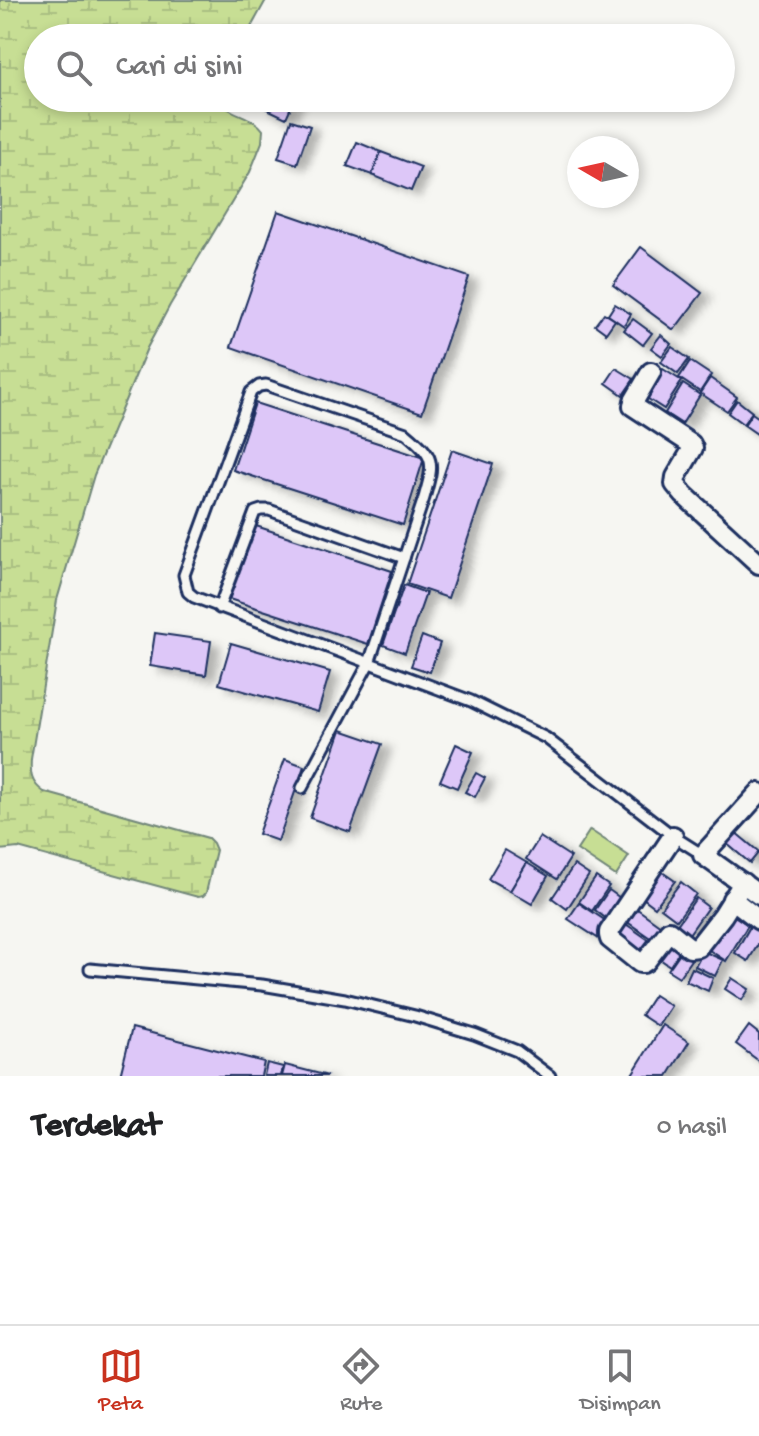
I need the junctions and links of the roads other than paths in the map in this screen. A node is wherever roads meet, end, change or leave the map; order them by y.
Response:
1 (651, 372) dead end
2 (404, 558) junction
3 (759, 564) edge
4 (219, 608) junction
5 (369, 663) junction
6 (302, 788) dead end
7 (759, 793) edge
8 (673, 836) junction
9 (703, 855) junction
10 (737, 891) junction
11 (759, 895) edge
12 (759, 920) edge
13 (90, 969) dead end
14 (550, 1076) edge

1 - 3 street
2 - 4 lane
2 - 4 lane
2 - 5 lane
4 - 5 lane
5 - 6 lane
5 - 8 lane
7 - 9 street
8 - 9 lane
8 - 10 street
9 - 10 street
10 - 11 street
10 - 12 street
13 - 14 lane

